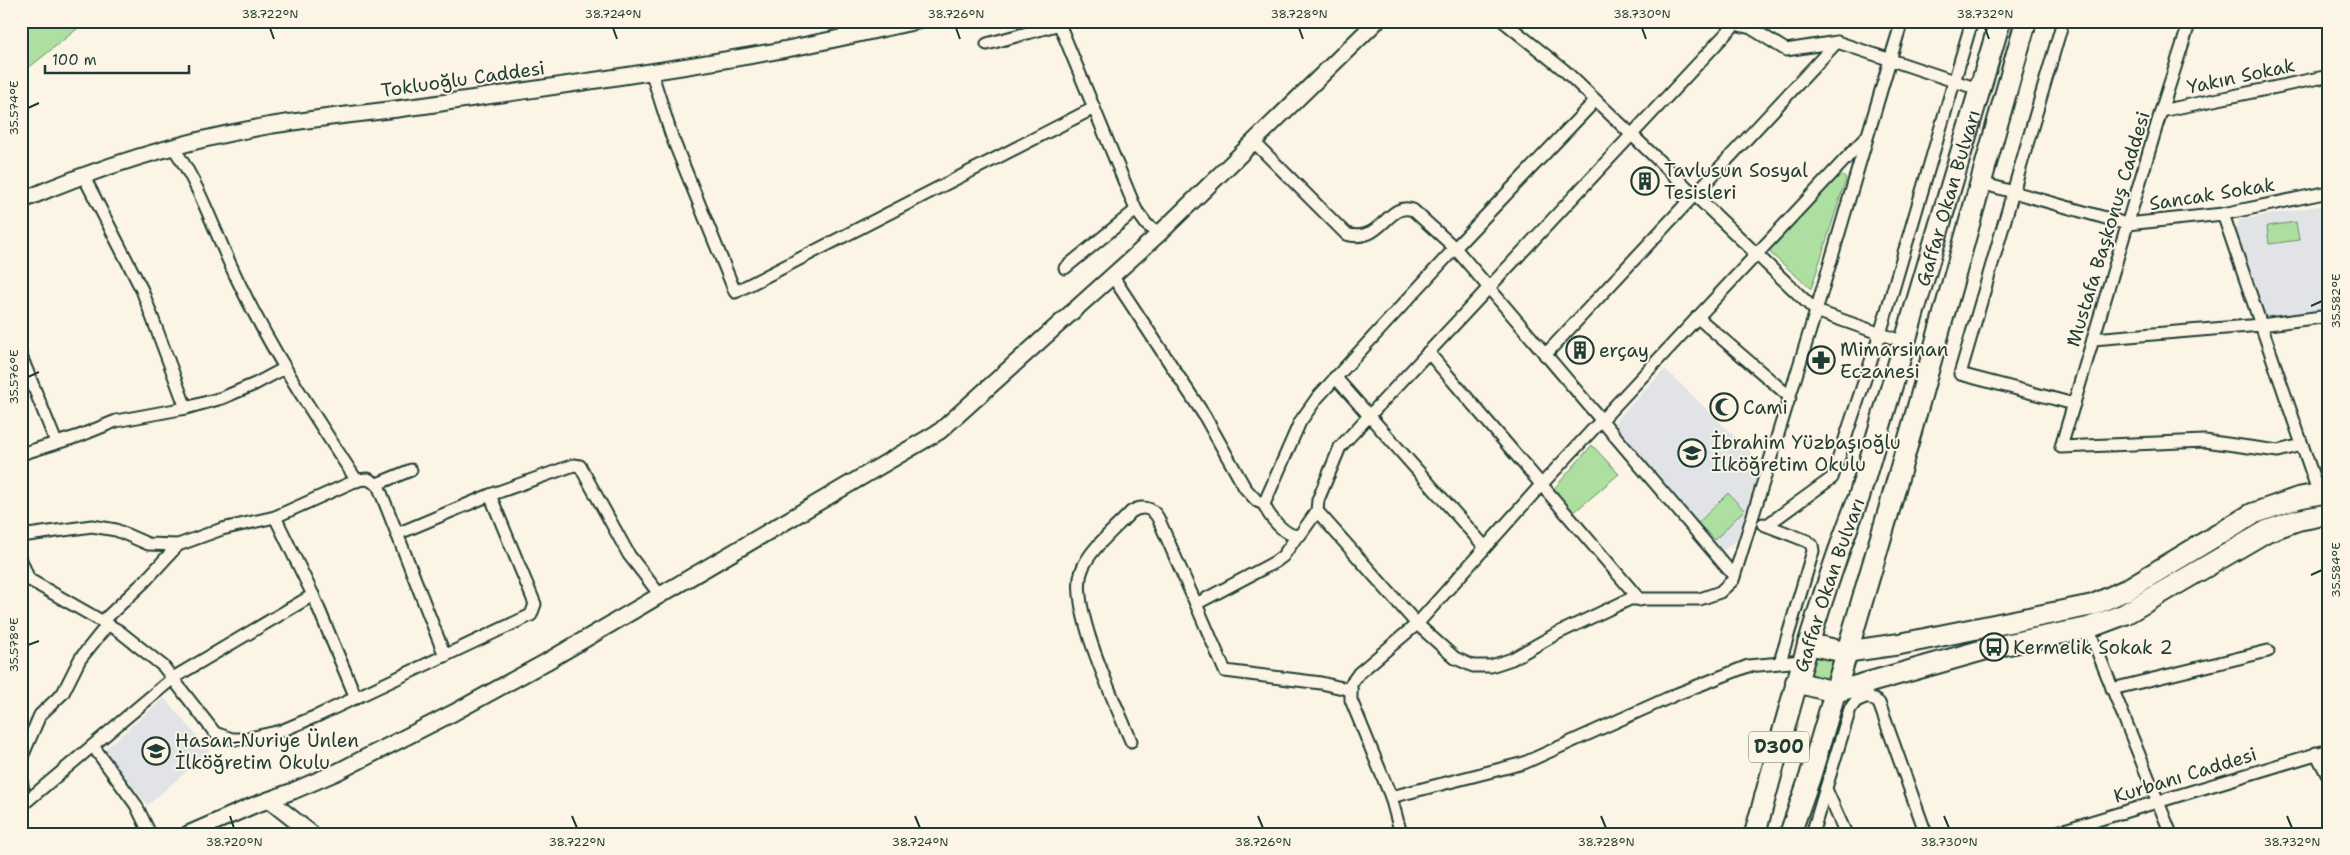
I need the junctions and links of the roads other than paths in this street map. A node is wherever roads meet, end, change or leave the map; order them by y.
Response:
1 (918, 21) edge
2 (1377, 21) edge
3 (1503, 21) edge
4 (1902, 21) edge
5 (1972, 21) edge
6 (2000, 21) edge
7 (2026, 21) edge
8 (2063, 21) edge
9 (2190, 21) edge
10 (1059, 23) edge
11 (1837, 42) junction
12 (987, 44) dead end
13 (1890, 60) junction
14 (651, 71) junction
15 (2329, 76) edge
16 (1954, 81) junction
17 (1980, 90) junction
18 (1594, 102) junction
19 (1094, 108) junction
20 (2161, 111) junction
21 (1630, 135) junction
22 (1868, 135) junction
23 (1254, 142) junction
24 (173, 147) junction
25 (83, 175) junction
26 (1980, 183) junction
27 (2329, 192) edge
28 (2013, 194) junction
29 (1693, 195) junction
30 (21, 201) edge
31 (1136, 210) junction
32 (2223, 214) junction
33 (2127, 224) junction
34 (1160, 233) junction
35 (1455, 248) junction
36 (1756, 254) junction
37 (1065, 268) dead end
38 (1113, 277) junction
39 (1487, 287) junction
40 (1816, 311) junction
41 (2329, 316) edge
42 (1697, 317) junction
43 (2262, 325) junction
44 (1880, 334) junction
45 (2093, 339) junction
46 (1904, 342) junction
47 (1428, 352) junction
48 (1545, 355) junction
49 (21, 356) edge
50 (285, 368) junction
51 (1335, 377) junction
52 (1790, 397) junction
53 (2074, 404) junction
54 (186, 408) junction
55 (1369, 416) junction
56 (1601, 421) junction
57 (56, 442) junction
58 (2302, 445) junction
59 (21, 454) edge
60 (411, 470) dead end
61 (356, 481) junction
62 (377, 484) junction
63 (1541, 485) junction
64 (2324, 493) edge
65 (490, 495) junction
66 (1264, 504) junction
67 (1317, 511) junction
68 (2329, 514) edge
69 (275, 517) junction
70 (1751, 520) junction
71 (1767, 525) junction
72 (397, 534) junction
73 (21, 536) edge
74 (1297, 536) junction
75 (178, 545) junction
76 (1485, 547) junction
77 (21, 560) edge
78 (1734, 576) junction
79 (25, 578) edge
80 (313, 595) junction
81 (660, 595) junction
82 (1640, 600) junction
83 (1196, 604) junction
84 (105, 623) junction
85 (1417, 624) junction
86 (2088, 628) junction
87 (2268, 651) dead end
88 (1805, 652) junction
89 (1846, 652) junction
90 (445, 656) junction
91 (1780, 662) junction
92 (173, 678) junction
93 (1796, 682) junction
94 (1351, 690) junction
95 (2112, 690) junction
96 (1835, 692) junction
97 (356, 698) junction
98 (1131, 740) dead end
99 (93, 746) junction
100 (2329, 750) edge
101 (2316, 753) junction
102 (21, 758) edge
103 (2329, 778) edge
104 (21, 779) edge
105 (1826, 789) junction
106 (1390, 797) junction
107 (269, 800) junction
108 (2158, 802) junction
109 (23, 804) edge
110 (2069, 831) edge
111 (150, 834) edge
112 (188, 834) edge
113 (312, 834) edge
114 (1401, 834) edge
115 (1755, 834) edge
116 (1790, 834) edge
117 (1812, 834) edge
118 (1846, 834) edge
119 (1926, 834) edge
120 (2051, 834) edge
121 (2171, 834) edge

1 - 14 street, Tokluoğlu Caddesi
2 - 23 street
3 - 18 street
4 - 13 street
5 - 16 street
6 - 17 highway, Gaffar Okan Bulvarı / D300
7 - 26 highway, Gaffar Okan Bulvarı / D300
8 - 28 street
9 - 20 street, Mustafa Başkonuş Caddesi
10 - 12 street
10 - 19 street
11 - 13 street
11 - 21 street
11 - 29 street
13 - 16 street
13 - 22 street
14 - 19 street
14 - 24 street, Tokluoğlu Caddesi
15 - 20 street, Yakın Sokak
16 - 17 street
16 - 44 street
17 - 46 highway, Gaffar Okan Bulvarı / D300
18 - 21 street
18 - 35 street
19 - 31 street
20 - 33 street, Mustafa Başkonuş Caddesi
21 - 29 street
21 - 39 street
22 - 36 street
22 - 40 street
23 - 34 street
23 - 35 street
24 - 25 street, Tokluoğlu Caddesi
24 - 50 street
25 - 30 street, Tokluoğlu Caddesi
25 - 54 street
26 - 28 street, Sancak Sokak
26 - 89 highway, Gaffar Okan Bulvarı / D300
27 - 32 street, Sancak Sokak
28 - 33 street, Sancak Sokak
28 - 53 street
29 - 36 street
29 - 48 street
31 - 34 street
31 - 37 street
32 - 33 street, Sancak Sokak
32 - 43 street
33 - 45 street, Mustafa Başkonuş Caddesi
34 - 38 street
35 - 39 street
35 - 51 street
36 - 40 street
36 - 42 street
38 - 66 street
38 - 81 street
39 - 47 street
39 - 48 street
40 - 44 street
40 - 52 street
41 - 43 street
42 - 52 street
42 - 56 street
43 - 45 street
43 - 58 street
44 - 46 street
44 - 71 street
45 - 53 street, Mustafa Başkonuş Caddesi
46 - 88 highway, Gaffar Okan Bulvarı / D300
47 - 55 street
47 - 63 street
48 - 56 street
49 - 57 street
50 - 54 street
50 - 61 street
51 - 55 street
51 - 66 street
52 - 70 street
53 - 58 street, Mustafa Başkonuş Caddesi
54 - 57 street
55 - 67 street
55 - 76 street
56 - 63 street
56 - 78 street
57 - 59 street
58 - 64 street
60 - 62 street
61 - 62 street
61 - 69 street
62 - 72 street
63 - 76 street
63 - 82 street
64 - 89 highway
65 - 72 street
65 - 81 street
65 - 90 street
66 - 74 street
67 - 74 street
67 - 85 street
68 - 86 highway
69 - 75 street
69 - 80 street
70 - 71 street
70 - 78 street
71 - 91 street
72 - 90 street
73 - 75 street
74 - 83 street
75 - 84 street
76 - 85 street
77 - 79 street
78 - 82 street
79 - 84 street
80 - 92 street
80 - 97 street
81 - 107 street
82 - 85 street
83 - 94 street
83 - 98 street
84 - 92 street
84 - 102 street
85 - 94 street
86 - 95 street
86 - 96 highway
87 - 95 street
88 - 89 highway
88 - 91 street
88 - 93 highway, Gaffar Okan Bulvarı / D300
89 - 96 highway, Gaffar Okan Bulvarı / D300
90 - 97 street
91 - 106 street
92 - 97 street
92 - 99 street
93 - 96 highway
93 - 115 highway, Gaffar Okan Bulvarı / D300
94 - 106 street
95 - 108 street
96 - 116 highway, Gaffar Okan Bulvarı / D300
99 - 109 street
99 - 111 street
100 - 101 street, Kurbanı Caddesi
101 - 103 street
101 - 108 street, Kurbanı Caddesi
104 - 109 street
105 - 117 street
105 - 118 street
105 - 119 street
106 - 114 street
107 - 112 street
107 - 113 street
108 - 110 street, Kurbanı Caddesi
108 - 121 street
110 - 120 street, Kurbanı Caddesi

